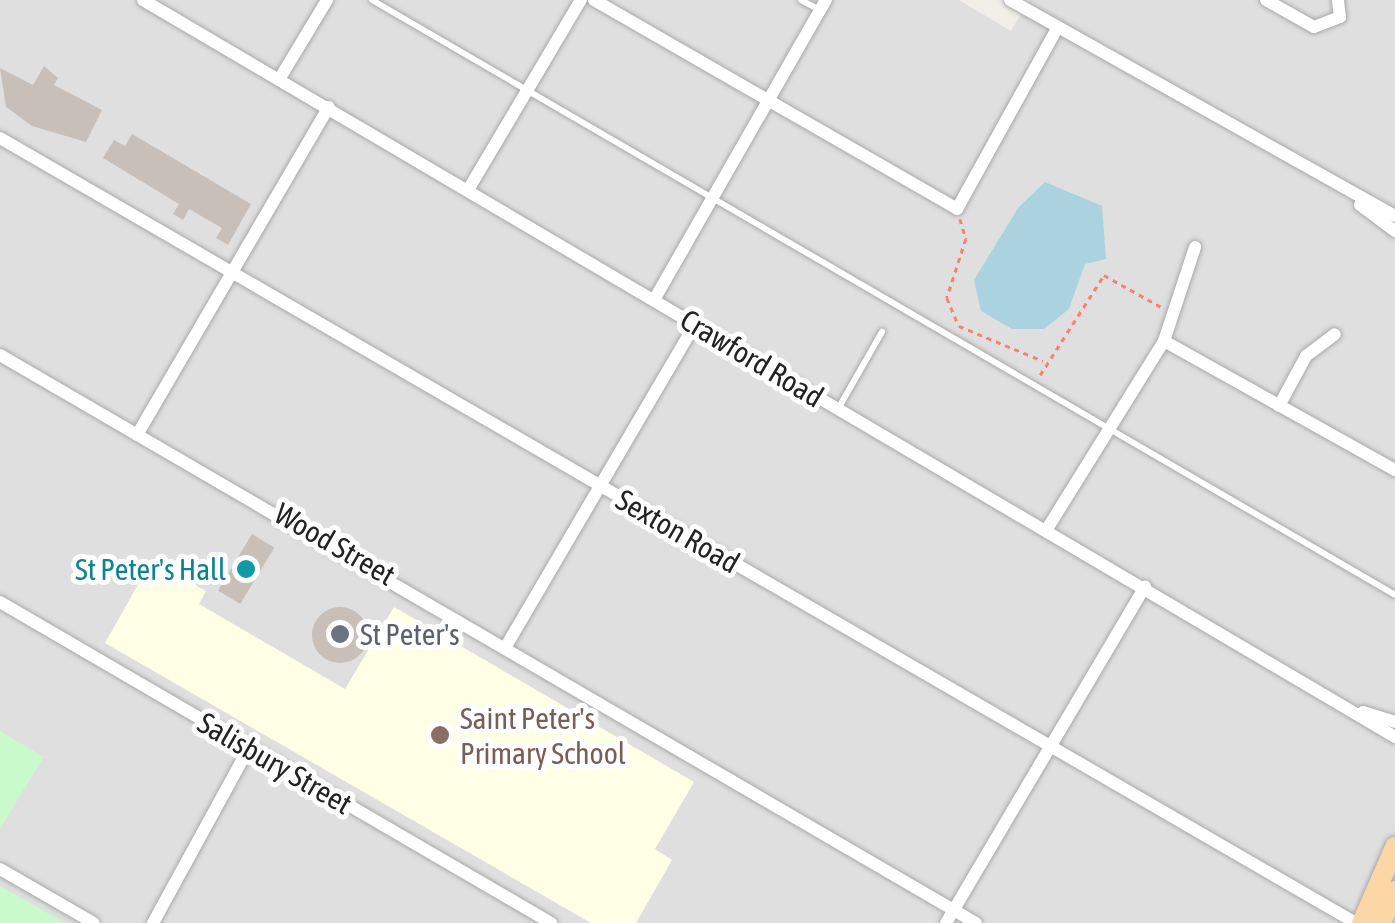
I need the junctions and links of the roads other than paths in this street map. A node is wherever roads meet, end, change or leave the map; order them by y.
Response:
1 (143, 0) edge
2 (328, 0) edge
3 (372, 0) edge
4 (581, 0) edge
5 (594, 0) edge
6 (802, 0) edge
7 (1010, 0) edge
8 (1266, 0) edge
9 (1338, 0) edge
10 (823, 5) edge
11 (1058, 27) junction
12 (280, 78) junction
13 (526, 90) junction
14 (767, 103) junction
15 (329, 108) junction
16 (0, 138) edge
17 (468, 190) junction
18 (1346, 194) junction
19 (713, 199) junction
20 (1395, 216) edge
21 (1395, 231) edge
22 (1195, 247) dead end
23 (231, 273) junction
24 (654, 300) junction
25 (695, 324) junction
26 (882, 332) dead end
27 (1335, 334) dead end
28 (1164, 341) junction
29 (0, 354) edge
30 (1279, 406) junction
31 (838, 409) junction
32 (1108, 429) junction
33 (137, 435) junction
34 (1395, 470) edge
35 (599, 486) junction
36 (1047, 529) junction
37 (1145, 586) junction
38 (1395, 596) edge
39 (0, 602) edge
40 (505, 648) junction
41 (1363, 712) junction
42 (1395, 722) edge
43 (1395, 737) edge
44 (1052, 747) junction
45 (250, 748) junction
46 (1395, 847) edge
47 (0, 869) edge
48 (1395, 892) edge
49 (954, 910) junction
50 (94, 923) edge
51 (153, 923) edge
52 (551, 923) edge
53 (946, 923) edge
54 (976, 923) edge
55 (1359, 923) edge
56 (1381, 923) edge

1 - 12 street, Crawford Road
2 - 12 street
3 - 13 lane
4 - 13 street
5 - 14 street
6 - 10 lane
7 - 11 street
8 - 9 street
10 - 14 street
11 - 14 street
11 - 18 street
12 - 15 street, Crawford Road
13 - 17 street
13 - 19 lane
14 - 19 street
15 - 17 street, Crawford Road
15 - 23 street
16 - 23 street, Sexton Road
17 - 24 street, Crawford Road
18 - 20 street
18 - 21 street
19 - 24 street
19 - 32 lane
22 - 28 street
23 - 33 street
23 - 35 street, Sexton Road
24 - 25 street, Crawford Road
25 - 31 street, Crawford Road
25 - 35 street
26 - 31 lane
27 - 30 street
28 - 30 street
28 - 32 street
29 - 33 street, Wood Street
30 - 34 street
31 - 36 street, Crawford Road
32 - 36 street
32 - 38 lane
33 - 40 street, Wood Street
35 - 40 street
35 - 44 street, Sexton Road
36 - 37 street, Crawford Road
37 - 41 street, Crawford Road
37 - 44 street
39 - 45 street, Salisbury Street
40 - 49 street, Wood Street
41 - 42 street, Crawford Road
41 - 43 street, Crawford Road
44 - 49 street
44 - 55 street, Sexton Road
45 - 51 street
45 - 52 street, Salisbury Street
46 - 55 main road
47 - 50 street
48 - 56 main road
49 - 53 street
49 - 54 street, Wood Street

